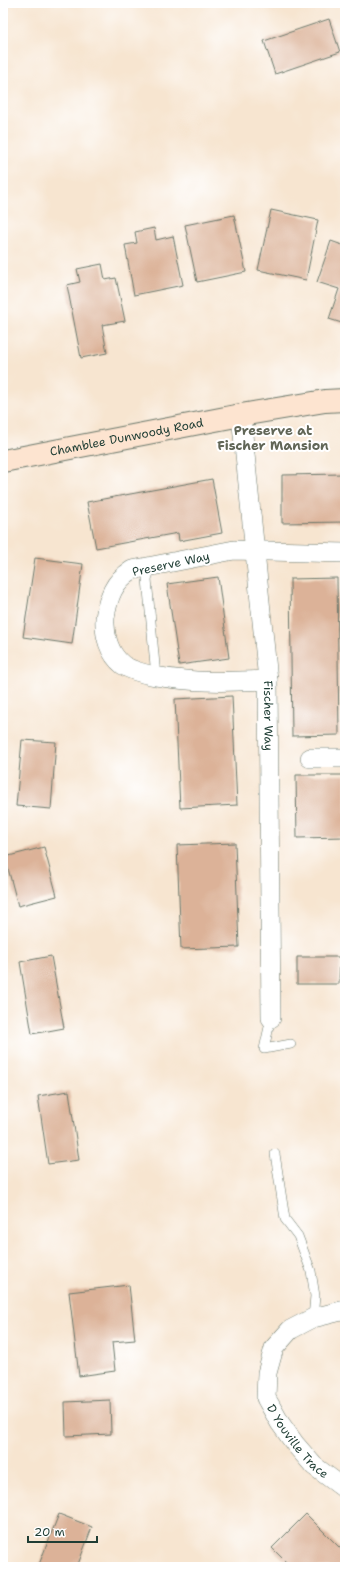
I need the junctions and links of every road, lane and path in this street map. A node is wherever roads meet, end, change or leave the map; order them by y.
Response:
1 (345, 400) edge
2 (241, 415) junction
3 (3, 460) edge
4 (256, 550) junction
5 (345, 553) edge
6 (156, 565) junction
7 (156, 676) junction
8 (268, 680) junction
9 (310, 758) dead end
10 (345, 758) edge
11 (271, 1018) joint
12 (291, 1044) dead end
13 (275, 1154) dead end
14 (345, 1310) edge
15 (313, 1318) junction
16 (345, 1489) edge

1 - 2 street, Chamblee Dunwoody Road
2 - 3 street, Chamblee Dunwoody Road
2 - 4 street, Fischer Way
4 - 5 street, Preserve Way
4 - 6 street, Preserve Way
4 - 8 street, Fischer Way
6 - 7 lane
6 - 7 street, Preserve Way
7 - 8 street, Preserve Way
8 - 11 street, Fischer Way
9 - 10 street
11 - 12 lane
13 - 15 lane
14 - 15 street, D Youville Trace
15 - 16 street, D Youville Trace

